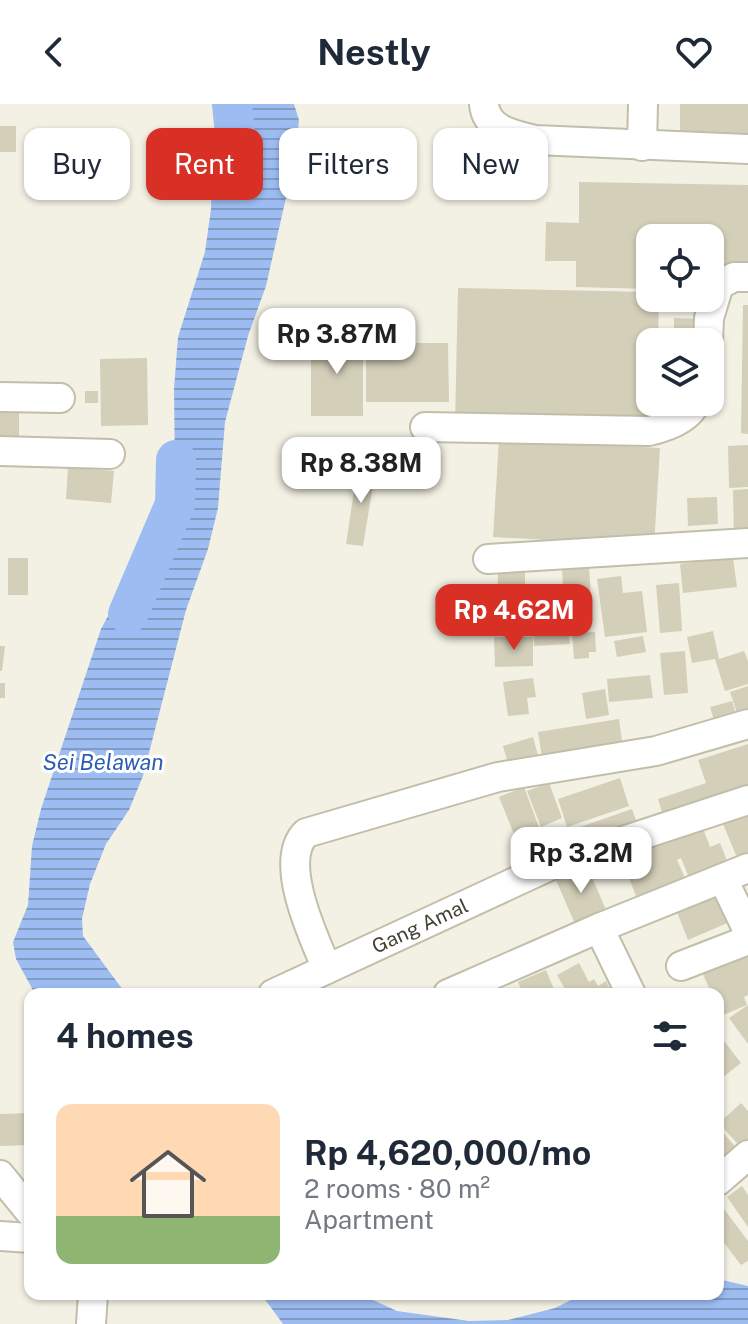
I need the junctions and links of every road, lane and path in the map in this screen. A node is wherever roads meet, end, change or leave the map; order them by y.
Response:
1 (484, 104) edge
2 (643, 104) edge
3 (642, 146) junction
4 (748, 149) edge
5 (748, 277) edge
6 (709, 328) edge
7 (0, 397) edge
8 (60, 398) dead end
9 (685, 416) edge
10 (425, 427) dead end
11 (0, 451) edge
12 (110, 454) dead end
13 (748, 543) edge
14 (488, 559) dead end
15 (748, 724) edge
16 (748, 800) edge
17 (735, 873) edge
18 (599, 928) junction
19 (748, 931) edge
20 (748, 940) edge
21 (681, 966) dead end
22 (327, 969) junction
23 (479, 987) edge
24 (286, 988) edge
25 (628, 988) edge
26 (748, 1155) edge
27 (0, 1175) edge
28 (724, 1176) edge
29 (24, 1205) edge
30 (0, 1236) edge
31 (24, 1238) edge
32 (93, 1300) edge
33 (91, 1324) edge

1 - 3 street
2 - 3 street
3 - 4 street
5 - 6 street
7 - 8 street
9 - 10 street
11 - 12 street
13 - 14 street
15 - 22 street
16 - 22 street, Gang Amal
17 - 18 street
17 - 19 street
18 - 23 street
18 - 25 street
20 - 21 street
22 - 24 street, Gang Amal
26 - 28 street
27 - 29 street
30 - 31 street
32 - 33 street

